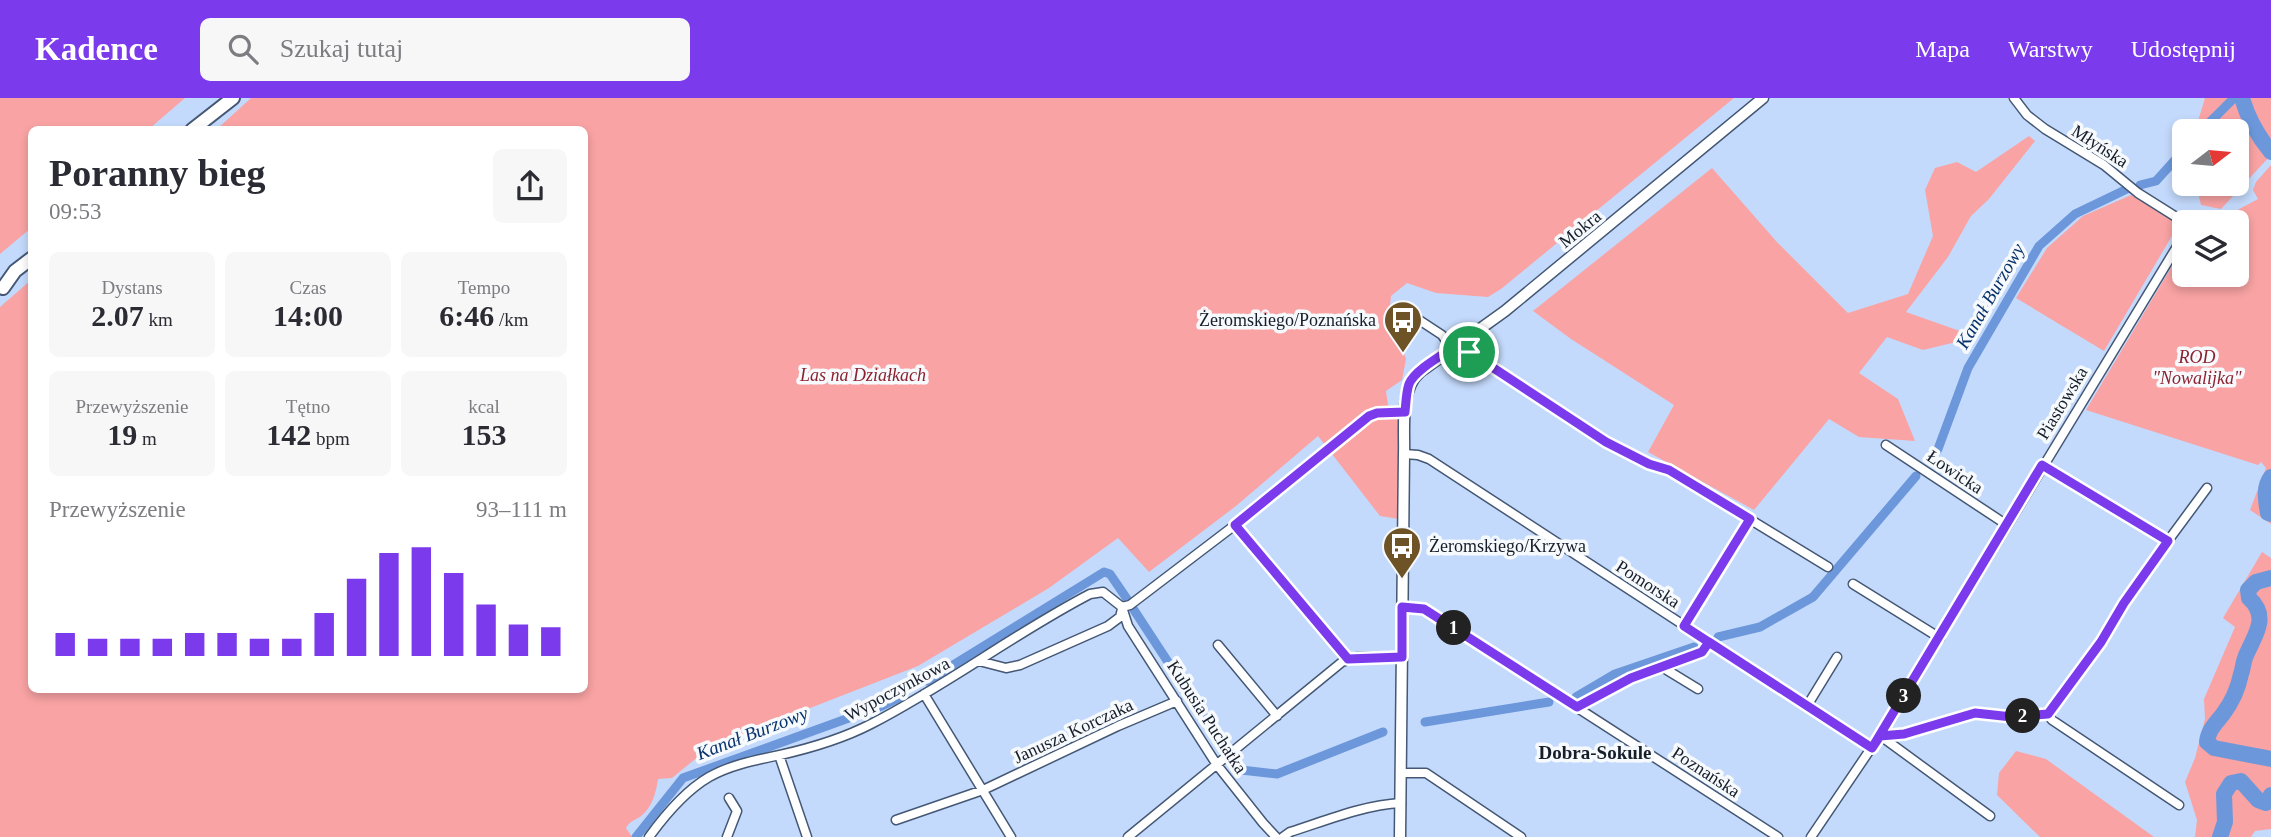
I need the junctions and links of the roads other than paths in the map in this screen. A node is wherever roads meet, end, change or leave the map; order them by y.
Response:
1 (233, 98) edge
2 (1763, 98) edge
3 (2014, 98) edge
4 (209, 117) junction
5 (197, 126) edge
6 (201, 126) edge
7 (2172, 214) edge
8 (2172, 254) edge
9 (28, 261) edge
10 (28, 271) edge
11 (2, 290) edge
12 (1410, 314) dead end
13 (1461, 342) junction
14 (1452, 349) junction
15 (1405, 412) junction
16 (1886, 444) dead end
17 (1404, 454) junction
18 (2042, 465) junction
19 (2207, 488) dead end
20 (1750, 519) junction
21 (1235, 525) junction
22 (2007, 525) junction
23 (2168, 541) junction
24 (1828, 567) dead end
25 (1853, 584) dead end
26 (1122, 607) junction
27 (1402, 607) junction
28 (1684, 626) junction
29 (1940, 638) junction
30 (1709, 642) junction
31 (1218, 645) dead end
32 (1402, 657) junction
33 (1837, 657) dead end
34 (1348, 659) junction
35 (979, 661) junction
36 (1662, 667) junction
37 (1698, 689) dead end
38 (924, 694) junction
39 (1177, 701) junction
40 (1807, 706) junction
41 (1577, 707) junction
42 (2048, 714) junction
43 (1277, 716) junction
44 (1880, 736) junction
45 (1872, 748) junction
46 (779, 755) junction
47 (1217, 765) junction
48 (1401, 773) junction
49 (983, 790) junction
50 (729, 798) dead end
51 (1401, 803) junction
52 (2179, 805) dead end
53 (1990, 816) dead end
54 (897, 820) dead end
55 (649, 837) edge
56 (727, 837) edge
57 (807, 837) edge
58 (1011, 837) edge
59 (1128, 837) edge
60 (1276, 837) edge
61 (1283, 837) edge
62 (1400, 837) edge
63 (1521, 837) edge
64 (1778, 837) edge
65 (1811, 837) edge

1 - 4 main road
2 - 13 street, Mokra
3 - 7 street, Młyńska
4 - 5 main road
4 - 6 main road
8 - 18 street, Piastowska
9 - 11 main road
10 - 11 main road
12 - 14 street
13 - 14 street, Mokra
13 - 20 street
14 - 15 street, Mokra
15 - 17 street
15 - 21 street
16 - 22 street, Łowicka
17 - 27 street
17 - 28 street, Pomorska
18 - 22 street, Piastowska
18 - 23 street
19 - 23 street
20 - 24 street
20 - 28 street
21 - 26 street
21 - 34 street
22 - 29 street, Piastowska
23 - 42 street
25 - 29 street
26 - 35 street
26 - 35 street, Wypoczynkowa
26 - 39 street, Kubusia Puchatka
27 - 32 street
27 - 41 street, Poznańska
28 - 30 street, Pomorska
29 - 44 street, Piastowska
30 - 36 street
30 - 40 street, Pomorska
31 - 43 street
32 - 34 street
32 - 48 street
33 - 40 street
34 - 43 street
35 - 38 street, Wypoczynkowa
36 - 37 street
36 - 41 street
38 - 46 street, Wypoczynkowa
38 - 49 street
39 - 47 street, Kubusia Puchatka
39 - 49 street, Janusza Korczaka
40 - 45 street, Pomorska
41 - 64 street, Poznańska
42 - 44 street
42 - 52 street
43 - 47 street
44 - 45 street, Piastowska
44 - 53 street
45 - 65 street, Piastowska
46 - 55 street, Wypoczynkowa
46 - 57 street
47 - 59 street
47 - 60 street, Kubusia Puchatka
48 - 51 street
48 - 63 street
49 - 54 street, Janusza Korczaka
49 - 58 street
50 - 56 street
51 - 61 street
51 - 62 street

